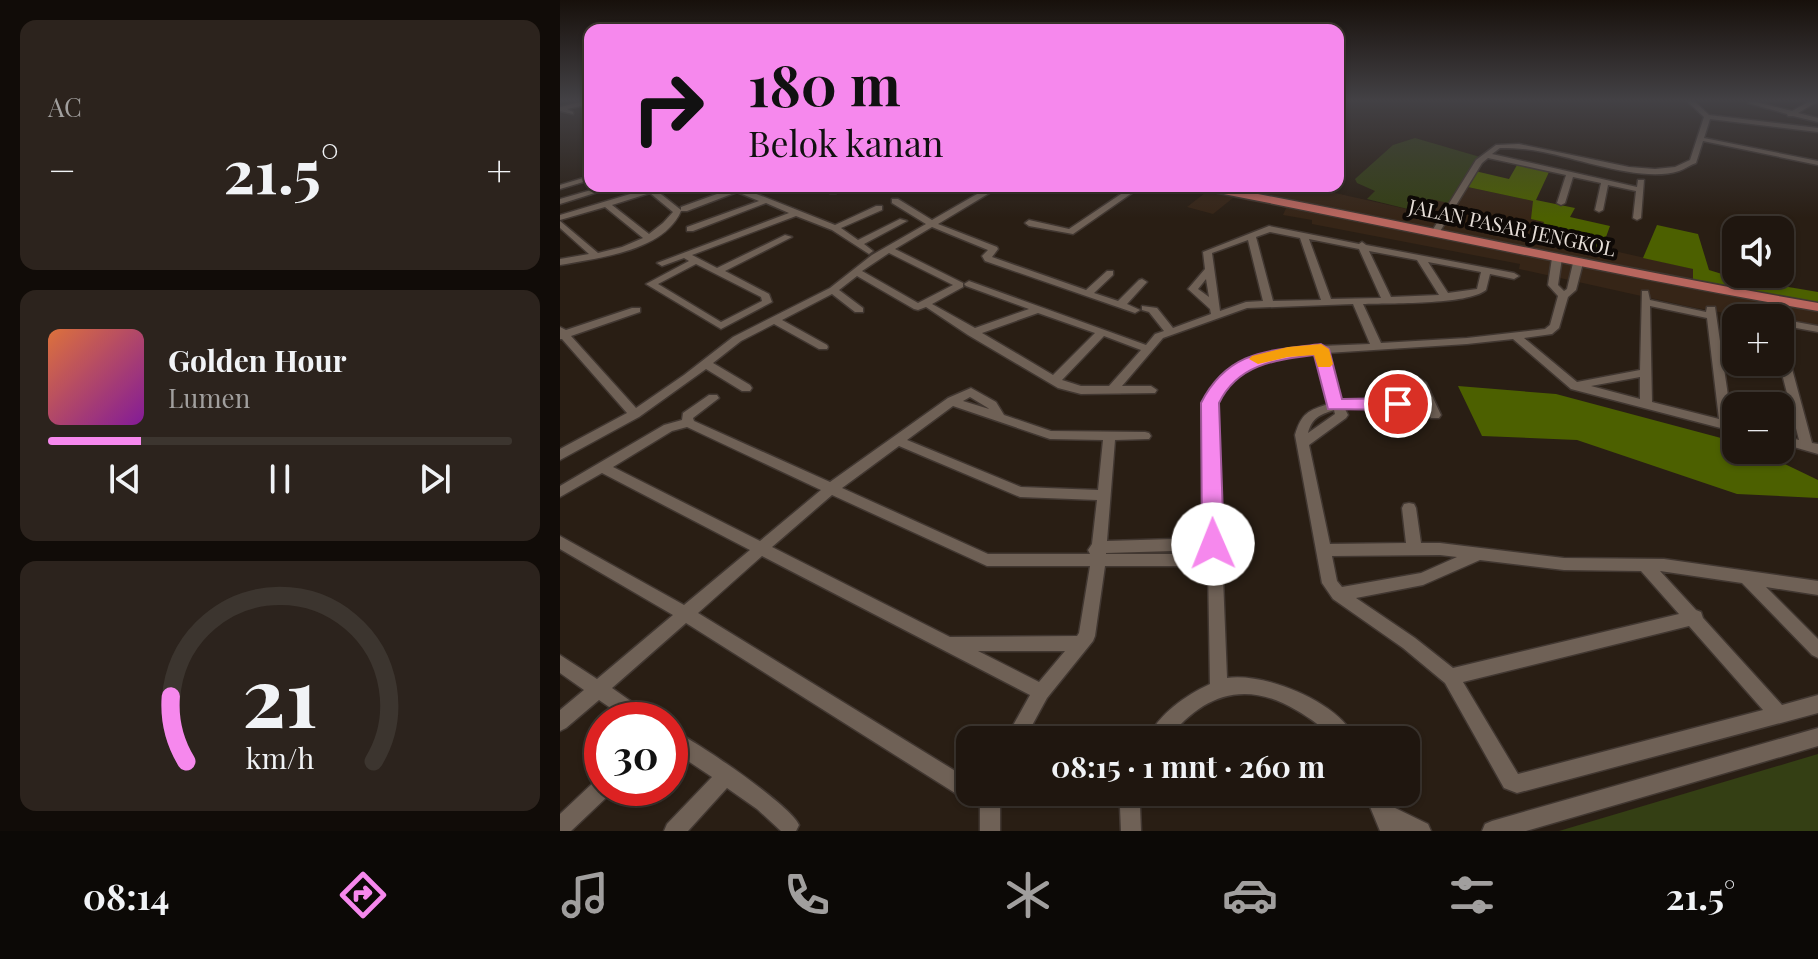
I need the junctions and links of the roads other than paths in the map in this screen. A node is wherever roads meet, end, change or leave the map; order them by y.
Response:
1 (1701, 139) edge
2 (1705, 140) edge
3 (1485, 155) junction
4 (1818, 163) edge
5 (1642, 171) junction
6 (1570, 174) junction
7 (584, 180) edge
8 (1605, 182) junction
9 (560, 187) edge
10 (1640, 190) junction
11 (593, 192) edge
12 (645, 192) edge
13 (653, 192) edge
14 (731, 192) edge
15 (749, 192) edge
16 (987, 192) edge
17 (1129, 192) edge
18 (1230, 192) edge
19 (765, 201) junction
20 (895, 201) dead end
21 (560, 202) edge
22 (1561, 203) dead end
23 (606, 204) junction
24 (879, 208) dead end
25 (684, 209) dead end
26 (1599, 210) dead end
27 (796, 213) junction
28 (560, 218) edge
29 (1637, 218) dead end
30 (903, 221) dead end
31 (1029, 223) dead end
32 (560, 224) edge
33 (932, 224) junction
34 (835, 228) junction
35 (690, 229) dead end
36 (1436, 231) junction
37 (1303, 234) junction
38 (1251, 235) junction
39 (788, 237) dead end
40 (650, 239) junction
41 (859, 243) junction
42 (1362, 245) junction
43 (888, 249) junction
44 (869, 251) dead end
45 (685, 255) junction
46 (596, 256) junction
47 (1420, 257) junction
48 (1557, 258) junction
49 (696, 261) junction
50 (560, 262) edge
51 (662, 263) dead end
52 (1578, 263) junction
53 (1209, 270) junction
54 (718, 271) junction
55 (855, 271) junction
56 (1486, 271) junction
57 (1110, 273) dead end
58 (1514, 276) dead end
59 (1142, 282) dead end
60 (969, 284) dead end
61 (833, 290) junction
62 (1087, 294) junction
63 (1563, 296) junction
64 (1445, 297) junction
65 (1388, 301) junction
66 (1357, 302) junction
67 (1327, 303) junction
68 (1121, 304) junction
69 (1269, 304) junction
70 (930, 306) dead end
71 (1818, 307) edge
72 (1039, 309) junction
73 (636, 310) dead end
74 (859, 310) dead end
75 (1216, 312) junction
76 (775, 320) junction
77 (1794, 325) edge
78 (721, 326) junction
79 (1818, 329) edge
80 (1102, 332) junction
81 (1171, 332) junction
82 (972, 333) junction
83 (561, 334) edge
84 (730, 334) dead end
85 (1517, 337) junction
86 (823, 347) dead end
87 (1377, 347) junction
88 (1148, 349) junction
89 (1321, 349) junction
90 (706, 364) junction
91 (1646, 372) junction
92 (1790, 376) edge
93 (1055, 380) junction
94 (1420, 383) dead end
95 (1575, 386) junction
96 (746, 388) dead end
97 (1112, 390) junction
98 (1151, 390) dead end
99 (1725, 392) edge
100 (713, 398) dead end
101 (1646, 404) junction
102 (1336, 405) junction
103 (635, 414) junction
104 (688, 423) junction
105 (1722, 424) edge
106 (1145, 436) dead end
107 (1109, 437) junction
108 (896, 440) junction
109 (1303, 443) junction
110 (1812, 448) edge
111 (560, 455) edge
112 (602, 467) junction
113 (829, 490) junction
114 (560, 492) edge
115 (1104, 495) junction
116 (1409, 508) dead end
117 (560, 542) edge
118 (764, 547) junction
119 (1414, 548) junction
120 (1325, 550) junction
121 (1213, 552) junction
122 (1478, 554) junction
123 (1093, 556) junction
124 (1644, 564) junction
125 (1745, 576) junction
126 (1818, 588) edge
127 (1338, 594) junction
128 (686, 614) junction
129 (1695, 617) junction
130 (1083, 643) junction
131 (948, 644) junction
132 (1818, 650) edge
133 (560, 663) edge
134 (1451, 677) junction
135 (598, 690) junction
136 (1219, 690) junction
137 (1041, 692) junction
138 (616, 702) edge
139 (1818, 704) edge
140 (1779, 714) junction
141 (560, 722) edge
142 (1022, 726) edge
143 (1170, 726) edge
144 (1332, 726) edge
145 (1818, 737) edge
146 (688, 750) edge
147 (726, 776) junction
148 (956, 782) edge
149 (584, 805) edge
150 (992, 806) edge
151 (1130, 806) edge
152 (1386, 822) edge
153 (789, 825) dead end
154 (560, 828) edge
155 (674, 831) edge
156 (990, 831) edge
157 (1131, 831) edge
158 (1421, 831) edge
159 (1492, 831) edge

1 - 5 street
2 - 4 street
3 - 5 street
3 - 6 street
3 - 36 street
5 - 10 street
6 - 8 street
6 - 22 street
7 - 9 street
8 - 10 street
8 - 26 street
10 - 29 street
11 - 21 street
12 - 23 street
13 - 40 street
14 - 25 street
15 - 19 street
16 - 33 street
17 - 31 street
18 - 36 main road, JALAN PASAR JENGKOL
19 - 27 street
19 - 35 street
20 - 33 street
23 - 28 street
23 - 40 street
24 - 34 street
27 - 34 street
27 - 45 street
30 - 41 street
32 - 46 street
33 - 43 street
33 - 62 street
34 - 41 street
36 - 48 main road, JALAN PASAR JENGKOL
37 - 38 street
37 - 42 street
37 - 67 street
38 - 53 street
38 - 69 street
39 - 54 street
40 - 46 street
41 - 44 street
42 - 47 street
42 - 65 street
43 - 55 street
43 - 55 street
45 - 49 street
45 - 51 street
46 - 50 street
47 - 56 street
47 - 64 street
48 - 52 main road, JALAN PASAR JENGKOL
48 - 63 street
49 - 54 street
49 - 78 street
52 - 63 street
52 - 71 main road, JALAN PASAR JENGKOL
53 - 75 street
53 - 75 street
54 - 78 street
55 - 61 street
56 - 58 street
56 - 64 street
57 - 62 street
59 - 68 street
60 - 72 street
61 - 74 street
61 - 76 street
62 - 68 street
63 - 85 street
64 - 65 street
65 - 66 street
66 - 67 street
66 - 87 street
67 - 69 street
68 - 81 street
69 - 75 street
70 - 82 street
72 - 80 street
72 - 82 street
73 - 83 street
75 - 81 street
76 - 86 street
76 - 90 street
77 - 79 street
78 - 84 street
80 - 88 street
80 - 93 street
81 - 88 street
82 - 93 street
83 - 103 street
85 - 87 street
85 - 95 street
87 - 89 street
88 - 97 street
89 - 102 street
89 - 121 street
90 - 96 street
90 - 103 street
91 - 95 street
91 - 99 street
91 - 101 street
92 - 110 street
93 - 97 street
94 - 102 street
95 - 101 street
97 - 98 street
100 - 104 street
101 - 105 street
102 - 109 street
102 - 109 street
103 - 111 street
104 - 112 street
104 - 113 street
106 - 107 street
107 - 108 street
107 - 115 street
108 - 113 street
108 - 115 street
109 - 120 street
112 - 114 street
112 - 118 street
113 - 118 street
113 - 123 street
115 - 123 street
116 - 119 street
117 - 128 street
118 - 128 street
118 - 131 street
119 - 120 street
119 - 122 street
120 - 127 street
121 - 123 street
121 - 136 street
122 - 124 street
122 - 127 street
123 - 130 street
124 - 125 street
124 - 129 street
125 - 126 street
125 - 132 street
127 - 134 street
128 - 135 street
128 - 148 street
129 - 134 street
129 - 140 street
130 - 131 street
130 - 137 street
131 - 137 street
133 - 135 street
134 - 140 street
135 - 138 street
135 - 141 street
136 - 143 street
136 - 144 street
137 - 142 street
139 - 140 street
145 - 159 street
146 - 147 street
147 - 153 street
147 - 155 street
149 - 154 street
150 - 156 street
151 - 157 street
152 - 158 street

